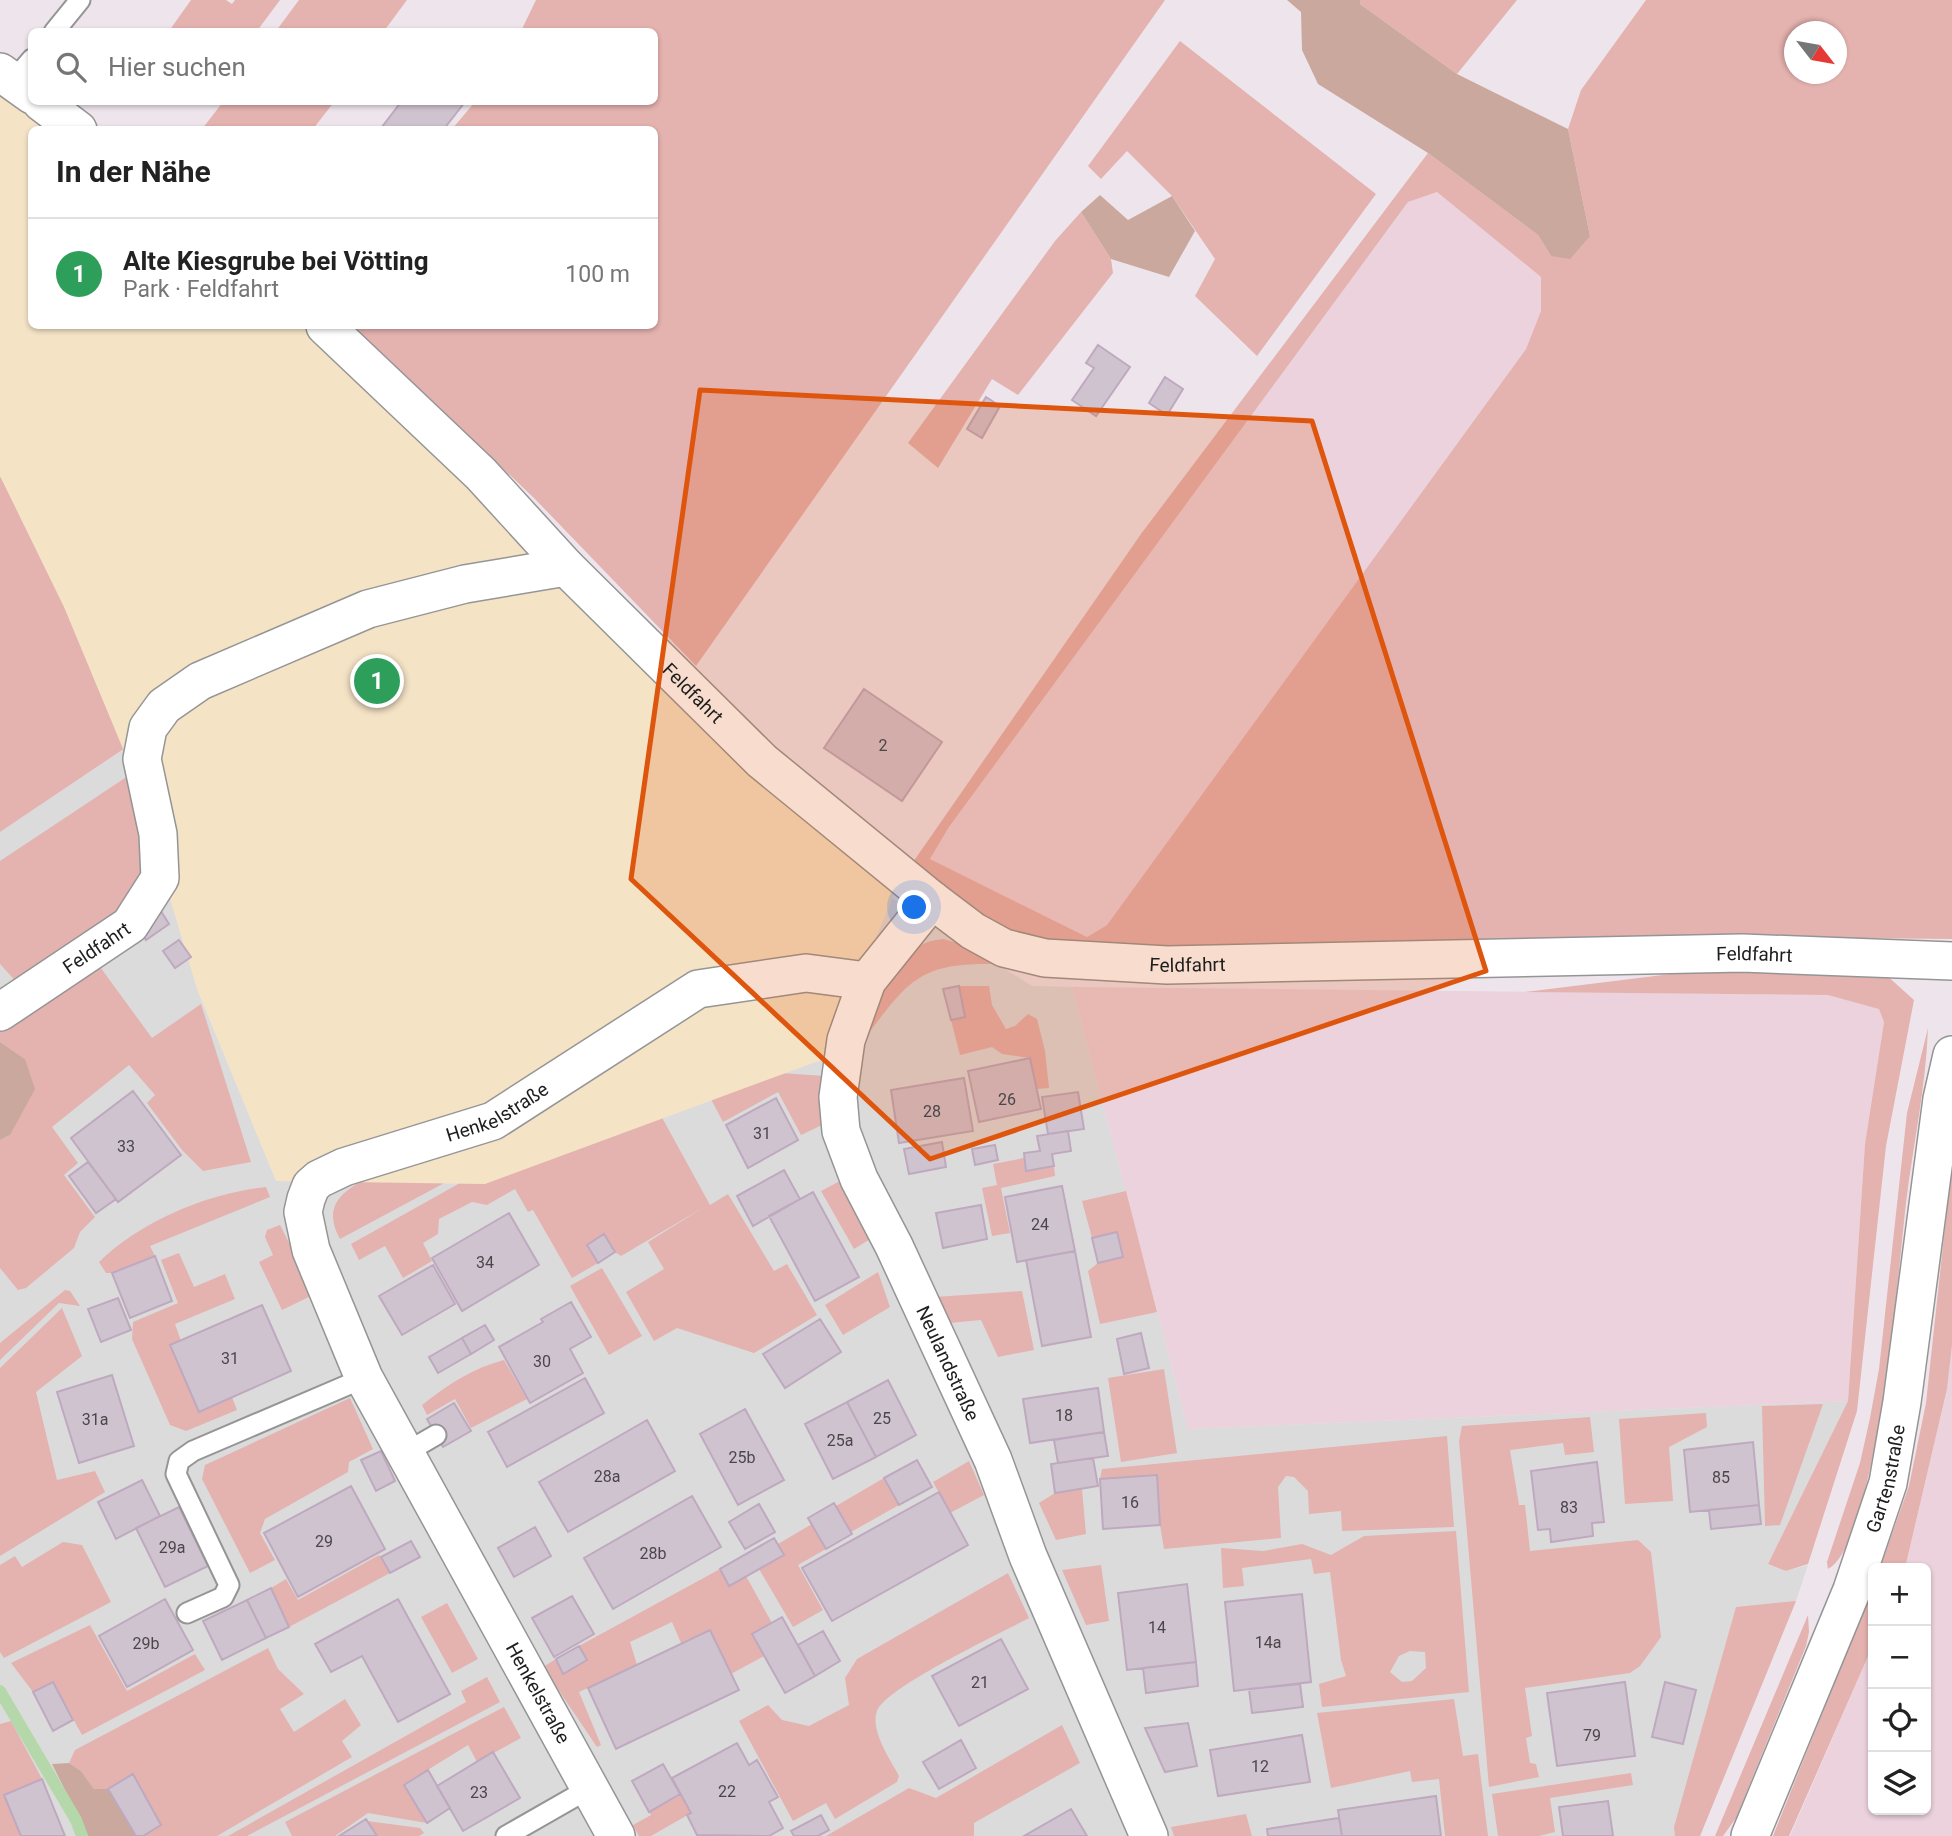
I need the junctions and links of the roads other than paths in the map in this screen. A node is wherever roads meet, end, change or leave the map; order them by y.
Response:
1 (80, 0) edge
2 (57, 28) edge
3 (49, 105) edge
4 (73, 126) edge
5 (329, 329) edge
6 (566, 567) junction
7 (932, 900) junction
8 (1952, 961) edge
9 (867, 981) junction
10 (0, 1012) edge
11 (1952, 1055) edge
12 (364, 1378) junction
13 (187, 1614) dead end
14 (590, 1788) junction
15 (506, 1836) edge
16 (616, 1836) edge
17 (1149, 1836) edge
18 (1750, 1836) edge

1 - 2 lane
3 - 4 street
5 - 6 street, Feldfahrt
6 - 7 street, Feldfahrt
6 - 10 street, Feldfahrt
7 - 8 street, Feldfahrt
7 - 9 street, Neulandstraße
9 - 12 street, Henkelstraße
9 - 17 street, Neulandstraße
11 - 18 street, Gartenstraße
12 - 13 lane
12 - 14 street, Henkelstraße
14 - 15 lane
14 - 16 street, Henkelstraße

